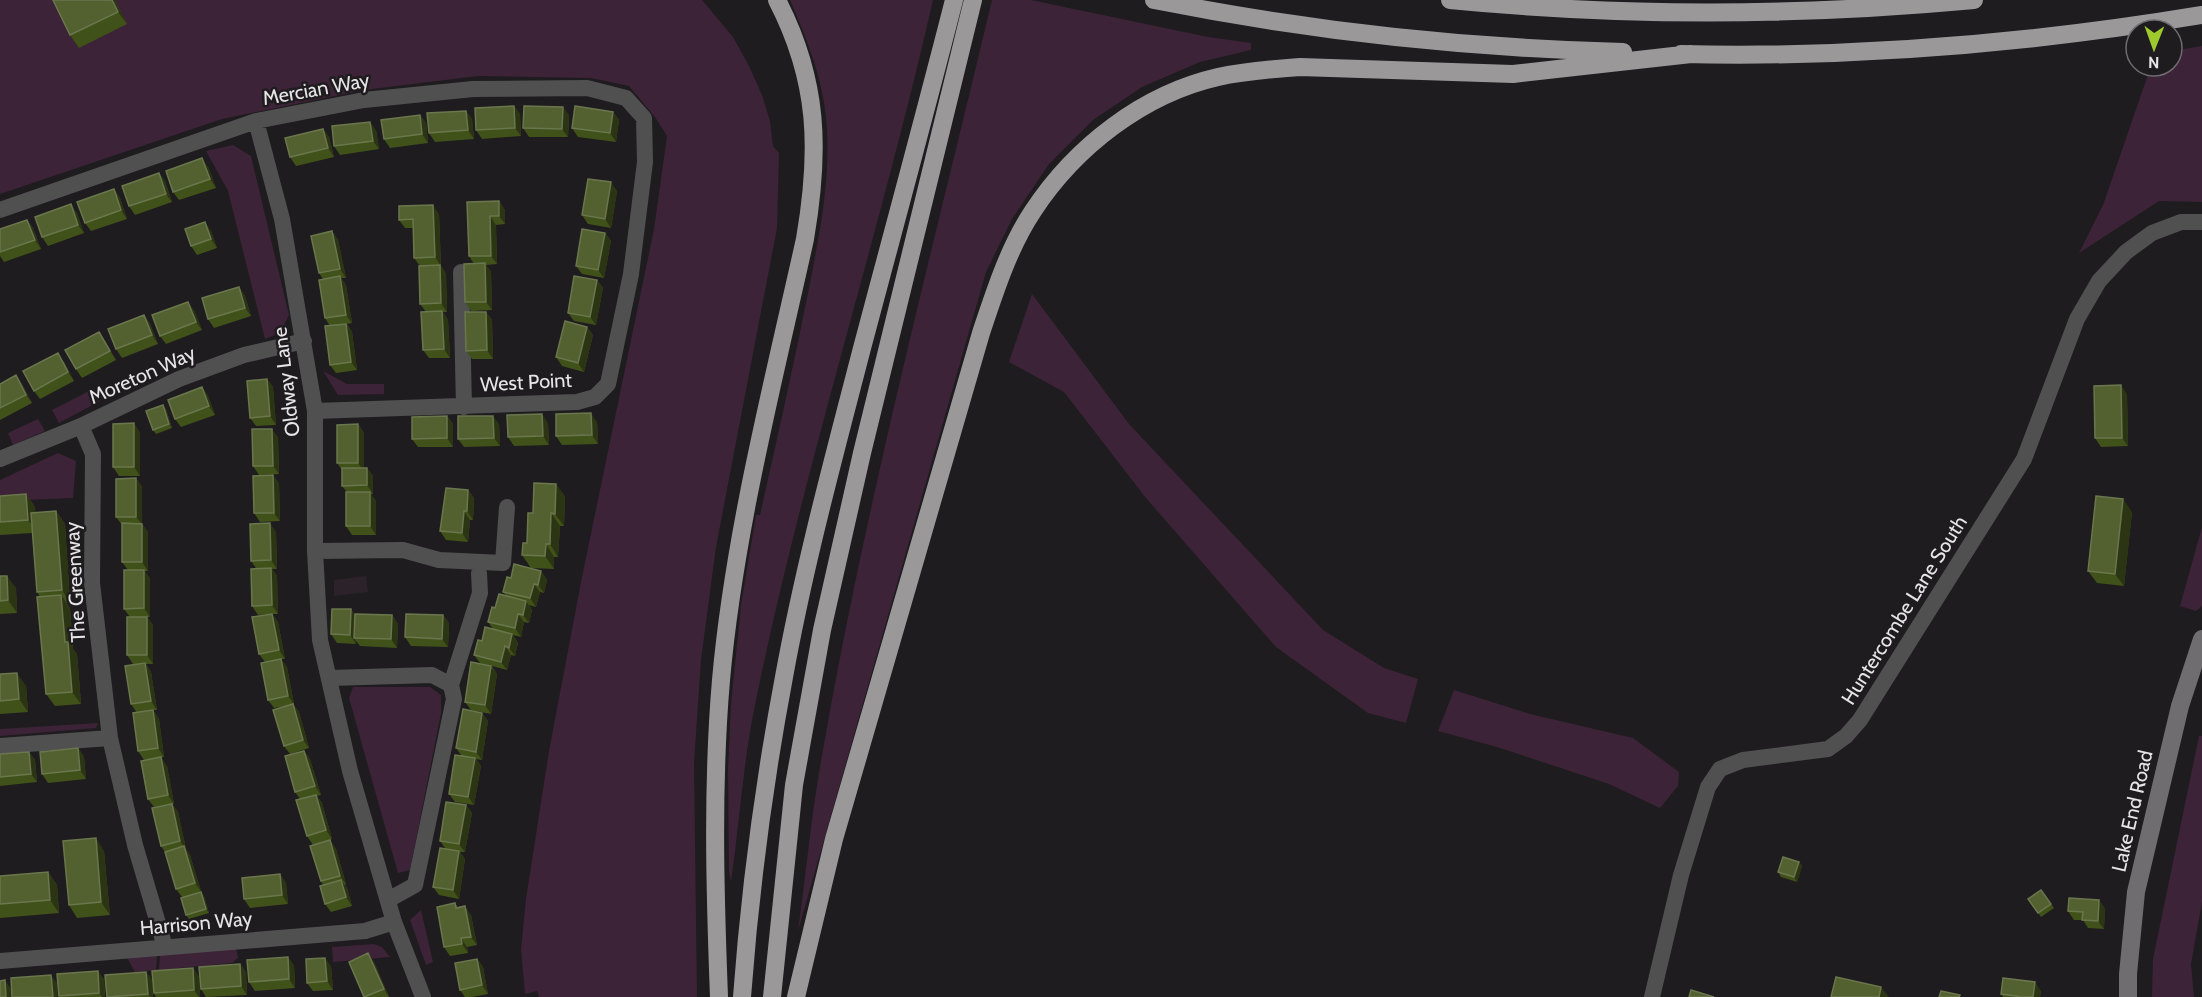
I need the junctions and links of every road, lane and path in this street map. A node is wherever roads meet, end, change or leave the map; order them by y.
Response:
1 (777, 0) edge
2 (954, 0) edge
3 (973, 0) edge
4 (1154, 0) edge
5 (1450, 0) edge
6 (1974, 0) edge
7 (2202, 15) edge
8 (1691, 54) junction
9 (644, 118) joint
10 (256, 121) junction
11 (0, 210) edge
12 (2202, 222) edge
13 (461, 272) dead end
14 (304, 341) junction
15 (464, 406) junction
16 (315, 411) junction
17 (81, 426) junction
18 (0, 459) edge
19 (507, 507) dead end
20 (315, 551) junction
21 (479, 573) dead end
22 (2202, 639) edge
23 (328, 678) junction
24 (451, 685) junction
25 (110, 738) junction
26 (0, 746) edge
27 (388, 900) junction
28 (394, 922) junction
29 (165, 946) junction
30 (0, 961) edge
31 (423, 997) edge
32 (719, 997) edge
33 (742, 997) edge
34 (772, 997) edge
35 (796, 997) edge
36 (1652, 997) edge
37 (2128, 997) edge

1 - 32 highway
2 - 33 highway
3 - 34 highway
4 - 8 highway
5 - 6 highway
7 - 8 highway
8 - 35 highway
9 - 10 street, Mercian Way
9 - 15 street, West Point
10 - 11 street, Mercian Way
10 - 14 street, Oldway Lane
12 - 36 street, Huntercombe Lane South
13 - 15 street
14 - 16 street, Oldway Lane
14 - 17 street, Moreton Way
15 - 16 street, West Point
16 - 20 street, Oldway Lane
17 - 18 street, Moreton Way
17 - 25 street, The Greenway
19 - 20 street
20 - 23 street, Oldway Lane
21 - 24 street
22 - 37 main road, Lake End Road
23 - 24 street
23 - 27 street, Oldway Lane
24 - 27 street
25 - 26 street
25 - 29 street, The Greenway
27 - 28 street, Oldway Lane
28 - 29 street, Harrison Way
28 - 31 street, Oldway Lane
29 - 30 street, Harrison Way

